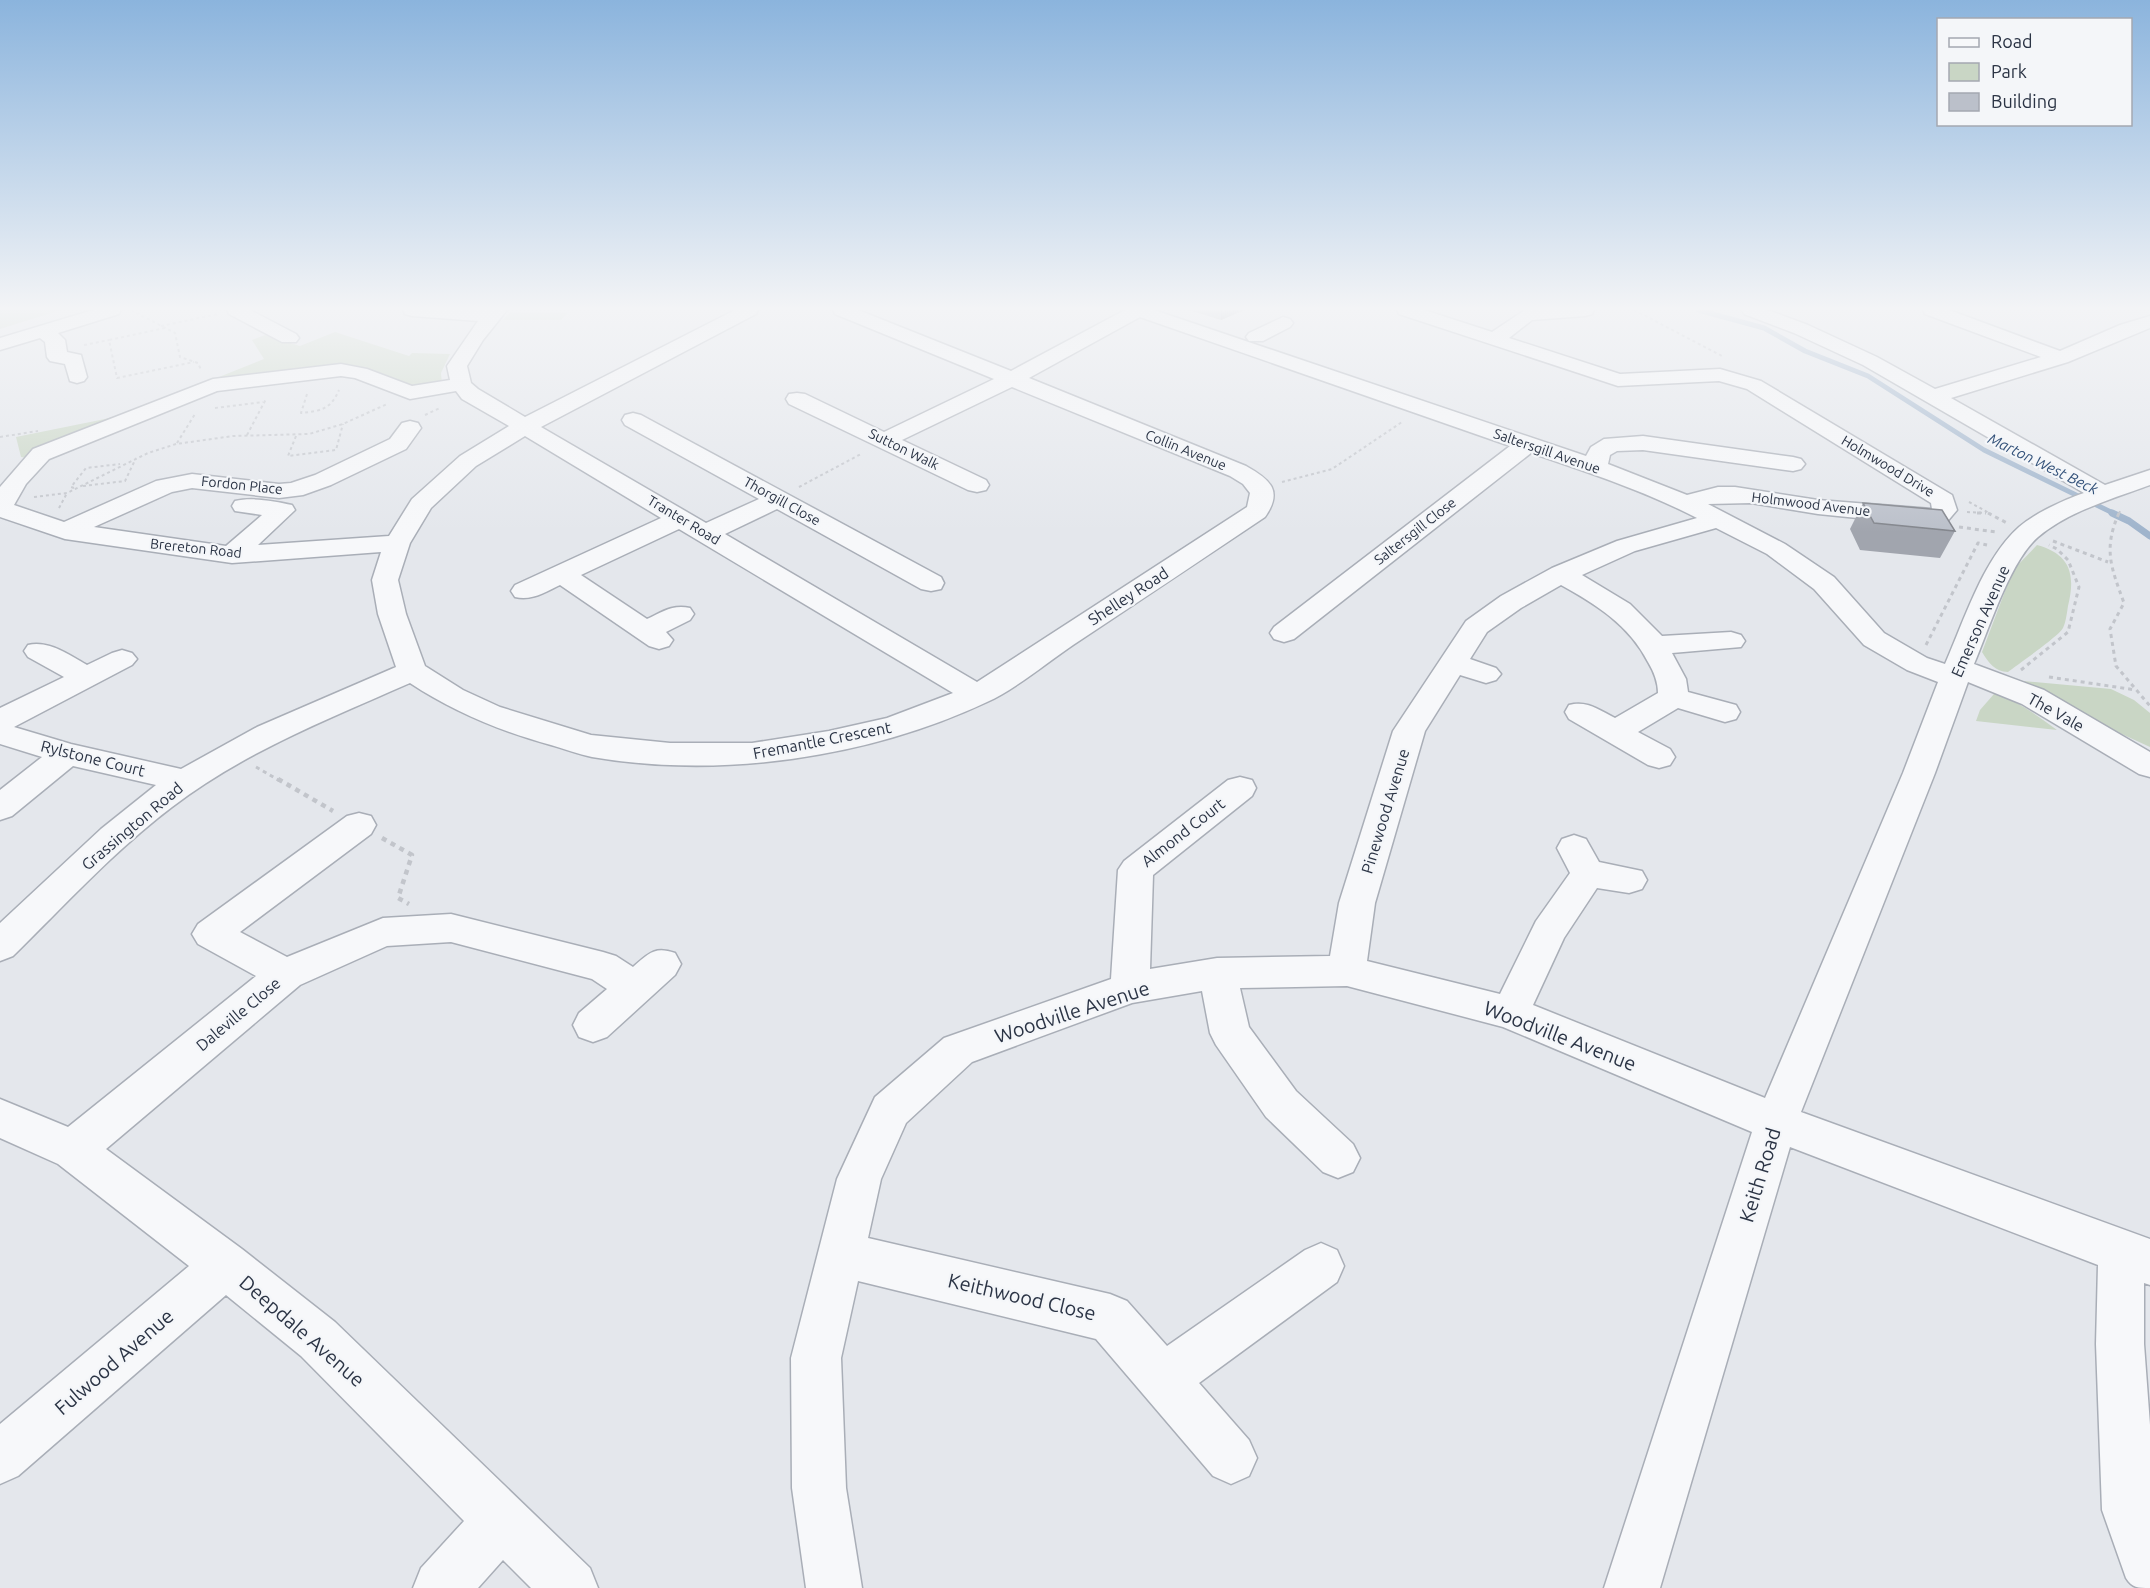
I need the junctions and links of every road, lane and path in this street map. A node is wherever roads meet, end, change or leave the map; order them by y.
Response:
1 (221, 384) edge
2 (388, 384) edge
3 (460, 384) joint
4 (606, 384) edge
5 (1000, 384) edge
6 (1027, 384) edge
7 (1357, 384) edge
8 (1754, 384) edge
9 (1912, 384) edge
10 (1974, 384) edge
11 (213, 385) joint
12 (329, 392) dead end
13 (410, 393) junction
14 (298, 395) dead end
15 (1934, 396) junction
16 (270, 398) dead end
17 (797, 399) dead end
18 (263, 402) junction
19 (209, 408) dead end
20 (1420, 409) junction
21 (199, 410) dead end
22 (633, 420) dead end
23 (343, 424) junction
24 (525, 426) junction
25 (410, 428) dead end
26 (247, 435) junction
27 (296, 436) junction
28 (885, 441) junction
29 (176, 444) junction
30 (1528, 444) junction
31 (136, 458) junction
32 (125, 464) junction
33 (1793, 464) dead end
34 (1594, 467) junction
35 (2145, 483) edge
36 (977, 485) dead end
37 (77, 487) junction
38 (1261, 487) junction
39 (778, 499) junction
40 (2089, 499) junction
41 (1687, 503) junction
42 (228, 504) dead end
43 (1, 506) edge
44 (2120, 511) dead end
45 (681, 518) junction
46 (1721, 519) junction
47 (1947, 523) junction
48 (65, 531) junction
49 (2027, 531) junction
50 (1998, 532) junction
51 (706, 533) junction
52 (397, 543) junction
53 (232, 555) junction
54 (2108, 562) junction
55 (562, 574) junction
56 (1561, 574) junction
57 (931, 583) dead end
58 (525, 591) dead end
59 (680, 614) dead end
60 (1305, 627) dead end
61 (1743, 644) dead end
62 (1655, 645) junction
63 (1924, 649) dead end
64 (38, 651) dead end
65 (122, 659) dead end
66 (1453, 663) junction
67 (412, 671) junction
68 (1956, 673) junction
69 (1486, 674) dead end
70 (2030, 674) dead end
71 (2042, 676) dead end
72 (87, 677) junction
73 (2136, 690) junction
74 (978, 695) junction
75 (1673, 697) junction
76 (2150, 706) edge
77 (1580, 712) dead end
78 (1725, 712) dead end
79 (0, 721) edge
80 (1615, 731) junction
81 (0, 733) edge
82 (67, 754) junction
83 (1659, 757) dead end
84 (2150, 766) edge
85 (1919, 773) joint
86 (186, 781) junction
87 (1240, 788) dead end
88 (0, 808) edge
89 (359, 825) dead end
90 (1629, 880) dead end
91 (0, 946) edge
92 (1347, 971) junction
93 (1217, 973) junction
94 (286, 974) junction
95 (1130, 988) junction
96 (1510, 1013) junction
97 (593, 1024) dead end
98 (0, 1118) edge
99 (1776, 1122) junction
100 (73, 1150) junction
101 (1338, 1158) dead end
102 (841, 1254) junction
103 (2135, 1256) edge
104 (226, 1265) junction
105 (1321, 1266) dead end
106 (1163, 1379) junction
107 (0, 1458) edge
108 (1231, 1458) dead end
109 (502, 1520) junction
110 (2150, 1566) edge
111 (441, 1588) edge
112 (570, 1588) edge
113 (834, 1588) edge
114 (1632, 1588) edge

1 - 11 street
2 - 13 street
3 - 13 street
3 - 24 street, Tranter Road
4 - 24 street
5 - 28 street
6 - 38 street, Collin Avenue
7 - 20 street, Saltersgill Avenue
8 - 47 street, Holmwood Drive
9 - 15 street
10 - 15 street
11 - 43 street
12 - 14 path
13 - 23 path
15 - 40 street
16 - 18 path
17 - 28 street, Sutton Walk
18 - 19 path
18 - 26 path
20 - 30 street, Saltersgill Avenue
20 - 38 path
21 - 29 path
22 - 39 street, Thorgill Close
23 - 27 path
23 - 27 path
24 - 45 street, Tranter Road
24 - 52 street
25 - 48 street, Fordon Place
26 - 27 path
26 - 29 path
28 - 36 street, Sutton Walk
28 - 39 path
29 - 31 path
30 - 34 street, Saltersgill Avenue
30 - 60 street, Saltersgill Close
31 - 32 path
31 - 37 path
32 - 37 path
32 - 37 path
33 - 34 street
34 - 41 street, Saltersgill Avenue
35 - 40 street, Emerson Avenue
37 - 43 path
38 - 74 street, Shelley Road
39 - 51 street
39 - 57 street, Thorgill Close
40 - 49 street, Emerson Avenue
41 - 46 street, Saltersgill Avenue
41 - 47 street, Holmwood Avenue
42 - 53 street
43 - 48 street, Brereton Road
44 - 54 path
45 - 51 street, Tranter Road
45 - 55 street
46 - 56 street, Pinewood Avenue
46 - 68 street, The Vale
47 - 50 path
48 - 53 street, Brereton Road
49 - 50 path
49 - 54 path
49 - 68 street, Emerson Avenue
49 - 70 path
50 - 63 path
51 - 74 street, Tranter Road
52 - 53 street, Brereton Road
52 - 67 street
54 - 73 path
55 - 58 street
55 - 59 street
56 - 62 street
56 - 66 street, Pinewood Avenue
61 - 62 street
62 - 75 street
64 - 72 street
65 - 72 street
66 - 69 street
66 - 92 street, Pinewood Avenue
67 - 74 street, Fremantle Crescent
67 - 86 street, Grassington Road
68 - 84 street, The Vale
68 - 85 street, Emerson Avenue
71 - 73 path
72 - 79 street
73 - 76 path
75 - 78 street
75 - 80 street
77 - 80 street
80 - 83 street
81 - 82 street, Rylstone Court
82 - 86 street, Rylstone Court
82 - 88 street
85 - 99 street, Keith Road
86 - 91 street, Grassington Road
87 - 95 street, Almond Court
89 - 94 street
90 - 96 street
92 - 93 street, Woodville Avenue
92 - 96 street, Woodville Avenue
93 - 95 street, Woodville Avenue
93 - 101 street
94 - 97 street, Daleville Close
94 - 100 street, Daleville Close
95 - 102 street, Woodville Avenue
96 - 99 street, Woodville Avenue
98 - 100 street, Deepdale Avenue
99 - 103 street, Woodville Avenue
99 - 114 street, Keith Road
100 - 104 street, Deepdale Avenue
102 - 106 street, Keithwood Close
102 - 113 street, Woodville Avenue
103 - 110 street
104 - 107 street, Fulwood Avenue
104 - 109 street, Deepdale Avenue
105 - 106 street
106 - 108 street, Keithwood Close
109 - 111 street
109 - 112 street, Deepdale Avenue

